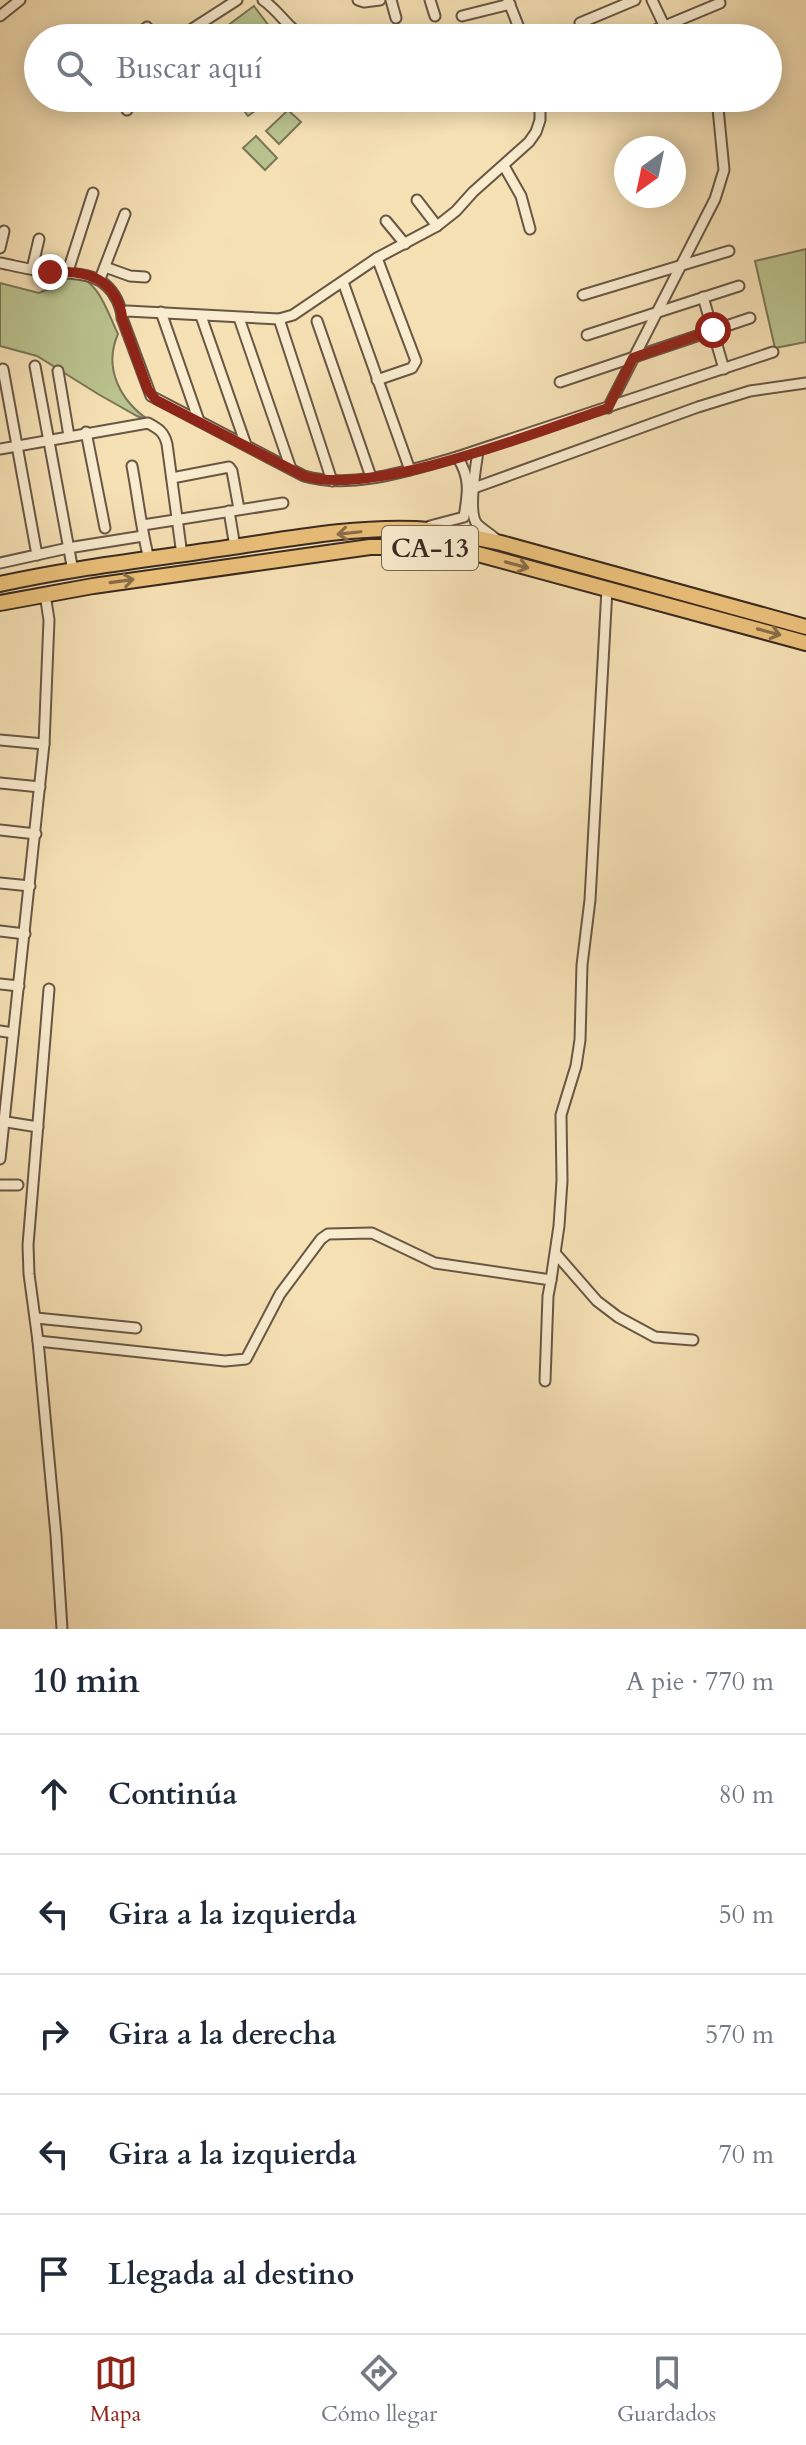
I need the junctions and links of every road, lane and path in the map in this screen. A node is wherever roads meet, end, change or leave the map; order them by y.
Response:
1 (20, 0) edge
2 (237, 0) edge
3 (263, 0) edge
4 (358, 0) edge
5 (380, 0) edge
6 (391, 0) edge
7 (430, 0) edge
8 (635, 0) edge
9 (652, 0) edge
10 (509, 2) edge
11 (720, 3) dead end
12 (0, 16) edge
13 (435, 16) dead end
14 (462, 16) dead end
15 (396, 18) dead end
16 (580, 23) dead end
17 (200, 24) edge
18 (287, 24) edge
19 (518, 24) edge
20 (663, 24) edge
21 (669, 24) edge
22 (540, 112) edge
23 (718, 112) edge
24 (504, 166) junction
25 (93, 193) dead end
26 (417, 200) dead end
27 (125, 214) dead end
28 (386, 221) dead end
29 (437, 226) junction
30 (530, 229) dead end
31 (4, 231) dead end
32 (39, 239) dead end
33 (405, 244) junction
34 (0, 248) edge
35 (729, 251) dead end
36 (377, 258) junction
37 (0, 263) edge
38 (681, 265) junction
39 (105, 267) junction
40 (32, 269) junction
41 (68, 271) junction
42 (145, 277) dead end
43 (100, 279) junction
44 (343, 282) junction
45 (739, 286) dead end
46 (583, 295) dead end
47 (703, 297) junction
48 (657, 311) junction
49 (161, 312) junction
50 (123, 313) junction
51 (201, 316) junction
52 (239, 318) junction
53 (750, 318) dead end
54 (279, 319) junction
55 (317, 321) dead end
56 (713, 330) junction
57 (587, 335) dead end
58 (773, 352) dead end
59 (633, 358) junction
60 (35, 366) dead end
61 (3, 369) dead end
62 (724, 369) junction
63 (58, 371) dead end
64 (377, 380) junction
65 (560, 382) dead end
66 (806, 383) edge
67 (608, 408) junction
68 (199, 421) junction
69 (86, 432) junction
70 (69, 436) junction
71 (47, 440) junction
72 (246, 445) junction
73 (16, 446) junction
74 (0, 449) edge
75 (478, 451) junction
76 (457, 457) junction
77 (132, 466) dead end
78 (291, 469) junction
79 (410, 470) junction
80 (371, 477) junction
81 (172, 478) junction
82 (332, 481) junction
83 (474, 488) junction
84 (283, 503) dead end
85 (234, 510) junction
86 (178, 518) junction
87 (105, 528) dead end
88 (415, 529) junction
89 (143, 530) junction
90 (501, 543) junction
91 (235, 547) junction
92 (68, 548) junction
93 (37, 555) junction
94 (182, 555) junction
95 (149, 559) junction
96 (0, 563) edge
97 (73, 571) junction
98 (0, 584) edge
99 (653, 585) junction
100 (607, 589) junction
101 (45, 594) junction
102 (709, 600) junction
103 (0, 603) edge
104 (674, 606) junction
105 (806, 627) edge
106 (806, 643) edge
107 (0, 740) edge
108 (44, 744) junction
109 (0, 783) edge
110 (40, 787) junction
111 (0, 830) edge
112 (36, 834) junction
113 (0, 883) edge
114 (30, 886) junction
115 (0, 931) edge
116 (25, 934) junction
117 (0, 984) edge
118 (19, 986) junction
119 (49, 989) dead end
120 (0, 1031) edge
121 (13, 1033) junction
122 (4, 1073) edge
123 (2, 1121) edge
124 (38, 1127) junction
125 (0, 1159) edge
126 (0, 1185) edge
127 (18, 1185) dead end
128 (556, 1254) junction
129 (551, 1280) junction
130 (36, 1318) junction
131 (136, 1328) dead end
132 (693, 1340) dead end
133 (38, 1341) junction
134 (545, 1381) dead end
135 (62, 1629) edge

1 - 12 street
2 - 17 street
3 - 18 street
4 - 5 street
6 - 15 street
7 - 13 street
8 - 16 street
9 - 20 street
10 - 14 street
10 - 19 street
11 - 21 street
22 - 24 street
23 - 38 street
24 - 29 street
24 - 30 street
25 - 41 street
26 - 29 street
27 - 39 street
28 - 33 street
29 - 33 street
31 - 34 street
32 - 40 street
33 - 36 street
35 - 38 street
36 - 44 street
36 - 64 street
37 - 40 street
38 - 46 street
38 - 48 street
39 - 42 street
39 - 43 street
40 - 41 street
41 - 43 street
43 - 50 street
44 - 54 street
44 - 64 street
45 - 47 street
47 - 48 street
47 - 56 street
48 - 57 street
48 - 59 street
49 - 50 street
49 - 51 street
49 - 68 street
50 - 68 street
51 - 52 street
51 - 72 street
52 - 54 street
52 - 78 street
53 - 56 street
54 - 82 street
55 - 80 street
56 - 59 street
56 - 62 street
58 - 62 street
59 - 65 street
59 - 67 street
60 - 71 street
61 - 73 street
62 - 67 street
63 - 70 street
64 - 79 street
66 - 83 street
67 - 75 street
68 - 72 street
69 - 70 street
69 - 81 street
69 - 87 street
70 - 71 street
71 - 73 street
71 - 92 street
72 - 78 street
73 - 74 street
73 - 93 street
75 - 76 street
75 - 83 street
76 - 79 street
76 - 88 street
77 - 89 street
78 - 82 street
79 - 80 street
80 - 82 street
81 - 85 street
81 - 86 street
83 - 90 street
84 - 85 street
85 - 86 street
85 - 91 street
86 - 89 street
86 - 94 street
88 - 90 highway, CA-13
88 -> 91 highway, CA-13
89 - 92 street
89 - 95 street
90 - 99 highway, CA-13
91 - 94 highway, CA-13
92 - 93 street
92 - 97 street
93 - 96 street
94 - 95 highway, CA-13
95 - 97 highway, CA-13
97 - 98 highway, CA-13
99 - 100 highway
99 - 102 highway, CA-13
101 -> 100 highway, CA-13
100 - 104 highway, CA-13
100 - 128 street
101 - 103 highway, CA-13
101 - 108 street
102 - 104 highway
102 - 105 highway, CA-13
104 -> 106 highway, CA-13
107 - 108 street
108 - 110 street
109 - 110 street
110 - 112 street
111 - 112 street
112 - 114 street
113 - 114 street
114 - 116 street
115 - 116 street
116 - 118 street
117 - 118 street
118 - 121 street
119 - 124 street
120 - 121 street
121 - 122 street
122 - 123 street
123 - 124 street
123 - 125 street
124 - 130 street
126 - 127 street
128 - 129 street
128 - 132 street
129 - 133 street
129 - 134 street
130 - 131 street
130 - 133 street
133 - 135 street

